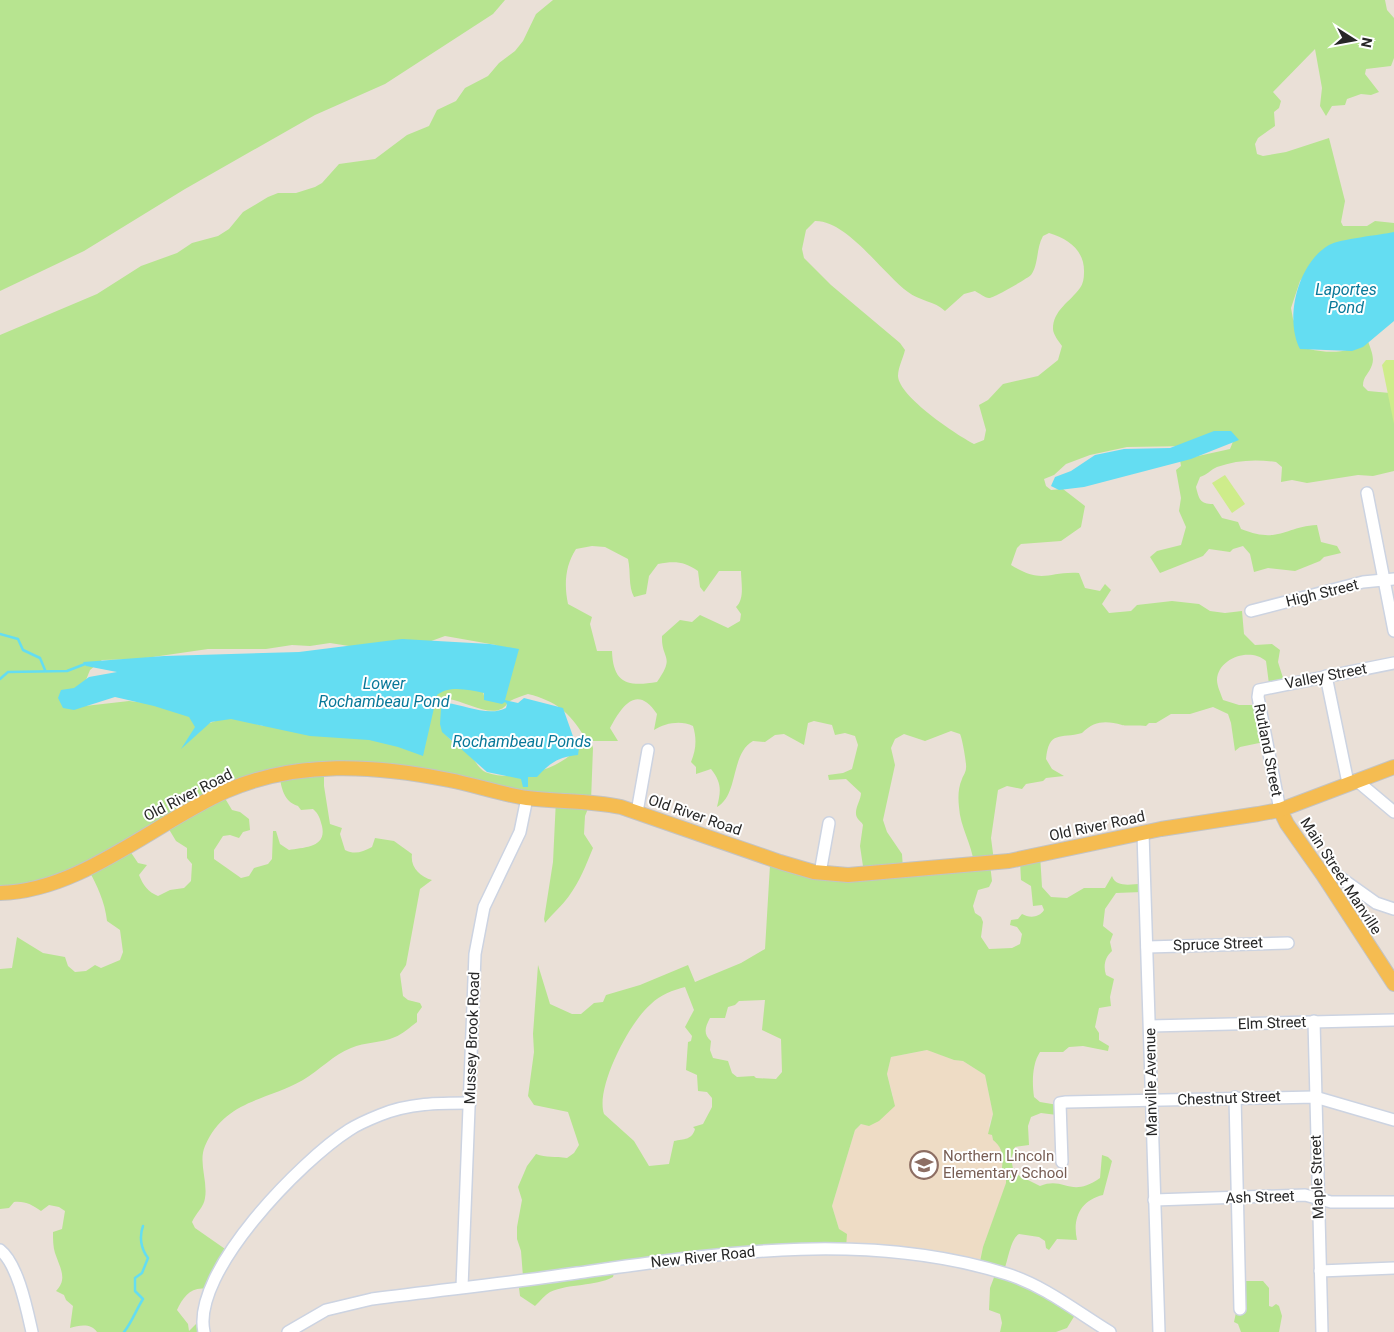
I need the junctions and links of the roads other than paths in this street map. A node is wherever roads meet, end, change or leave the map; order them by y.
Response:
1 (1367, 493) dead end
2 (1389, 580) edge
3 (1251, 611) dead end
4 (1394, 631) edge
5 (1394, 662) edge
6 (1326, 676) junction
7 (1259, 690) joint
8 (648, 750) dead end
9 (1394, 767) edge
10 (1352, 782) junction
11 (527, 798) junction
12 (1280, 810) junction
13 (637, 812) junction
14 (1394, 812) edge
15 (829, 822) dead end
16 (1143, 833) junction
17 (820, 873) junction
18 (1323, 875) junction
19 (0, 893) edge
20 (1394, 909) edge
21 (1288, 943) dead end
22 (1147, 947) junction
23 (1394, 984) edge
24 (1394, 1020) edge
25 (1314, 1021) junction
26 (1150, 1026) junction
27 (1315, 1096) junction
28 (1235, 1098) junction
29 (1152, 1100) junction
30 (470, 1104) junction
31 (1394, 1120) edge
32 (1062, 1162) dead end
33 (1237, 1198) junction
34 (1318, 1199) junction
35 (1154, 1200) junction
36 (1394, 1202) edge
37 (0, 1250) edge
38 (1394, 1268) edge
39 (1320, 1271) junction
40 (462, 1287) junction
41 (1240, 1309) dead end
42 (32, 1332) edge
43 (204, 1332) edge
44 (288, 1332) edge
45 (1110, 1332) edge
46 (1159, 1332) edge
47 (1322, 1332) edge

1 - 2 street
2 - 3 street, High Street
2 - 4 street
5 - 6 street, Valley Street
6 - 7 street, Valley Street
6 - 10 street
7 - 12 street, Rutland Street
8 - 13 street
9 - 10 main road, Old River Road
10 - 12 main road, Old River Road
10 - 14 street
11 - 13 main road, Old River Road
11 - 19 main road, Old River Road
11 - 30 street, Mussey Brook Road
12 - 16 main road, Old River Road
12 - 18 main road, Main Street Manville
13 - 17 main road, Old River Road
15 - 17 street
16 - 17 main road, Old River Road
16 - 22 street, Manville Avenue
18 - 20 street
18 - 23 main road, Main Street Manville
21 - 22 street, Spruce Street
22 - 26 street, Manville Avenue
24 - 25 street, Elm Street
25 - 26 street, Elm Street
25 - 27 street, Maple Street
26 - 29 street, Manville Avenue
27 - 28 street, Chestnut Street
27 - 31 street, Chestnut Street
27 - 34 street, Maple Street
28 - 29 street, Chestnut Street
28 - 33 street
29 - 32 street, Chestnut Street
29 - 35 street, Manville Avenue
30 - 40 street, Mussey Brook Road
30 - 43 street
33 - 34 street, Ash Street
33 - 35 street, Ash Street
33 - 41 street
34 - 36 street, Ash Street
34 - 39 street, Maple Street
35 - 46 street, Manville Avenue
37 - 42 street
38 - 39 street
39 - 47 street, Maple Street
40 - 44 street, New River Road
40 - 45 street, New River Road

